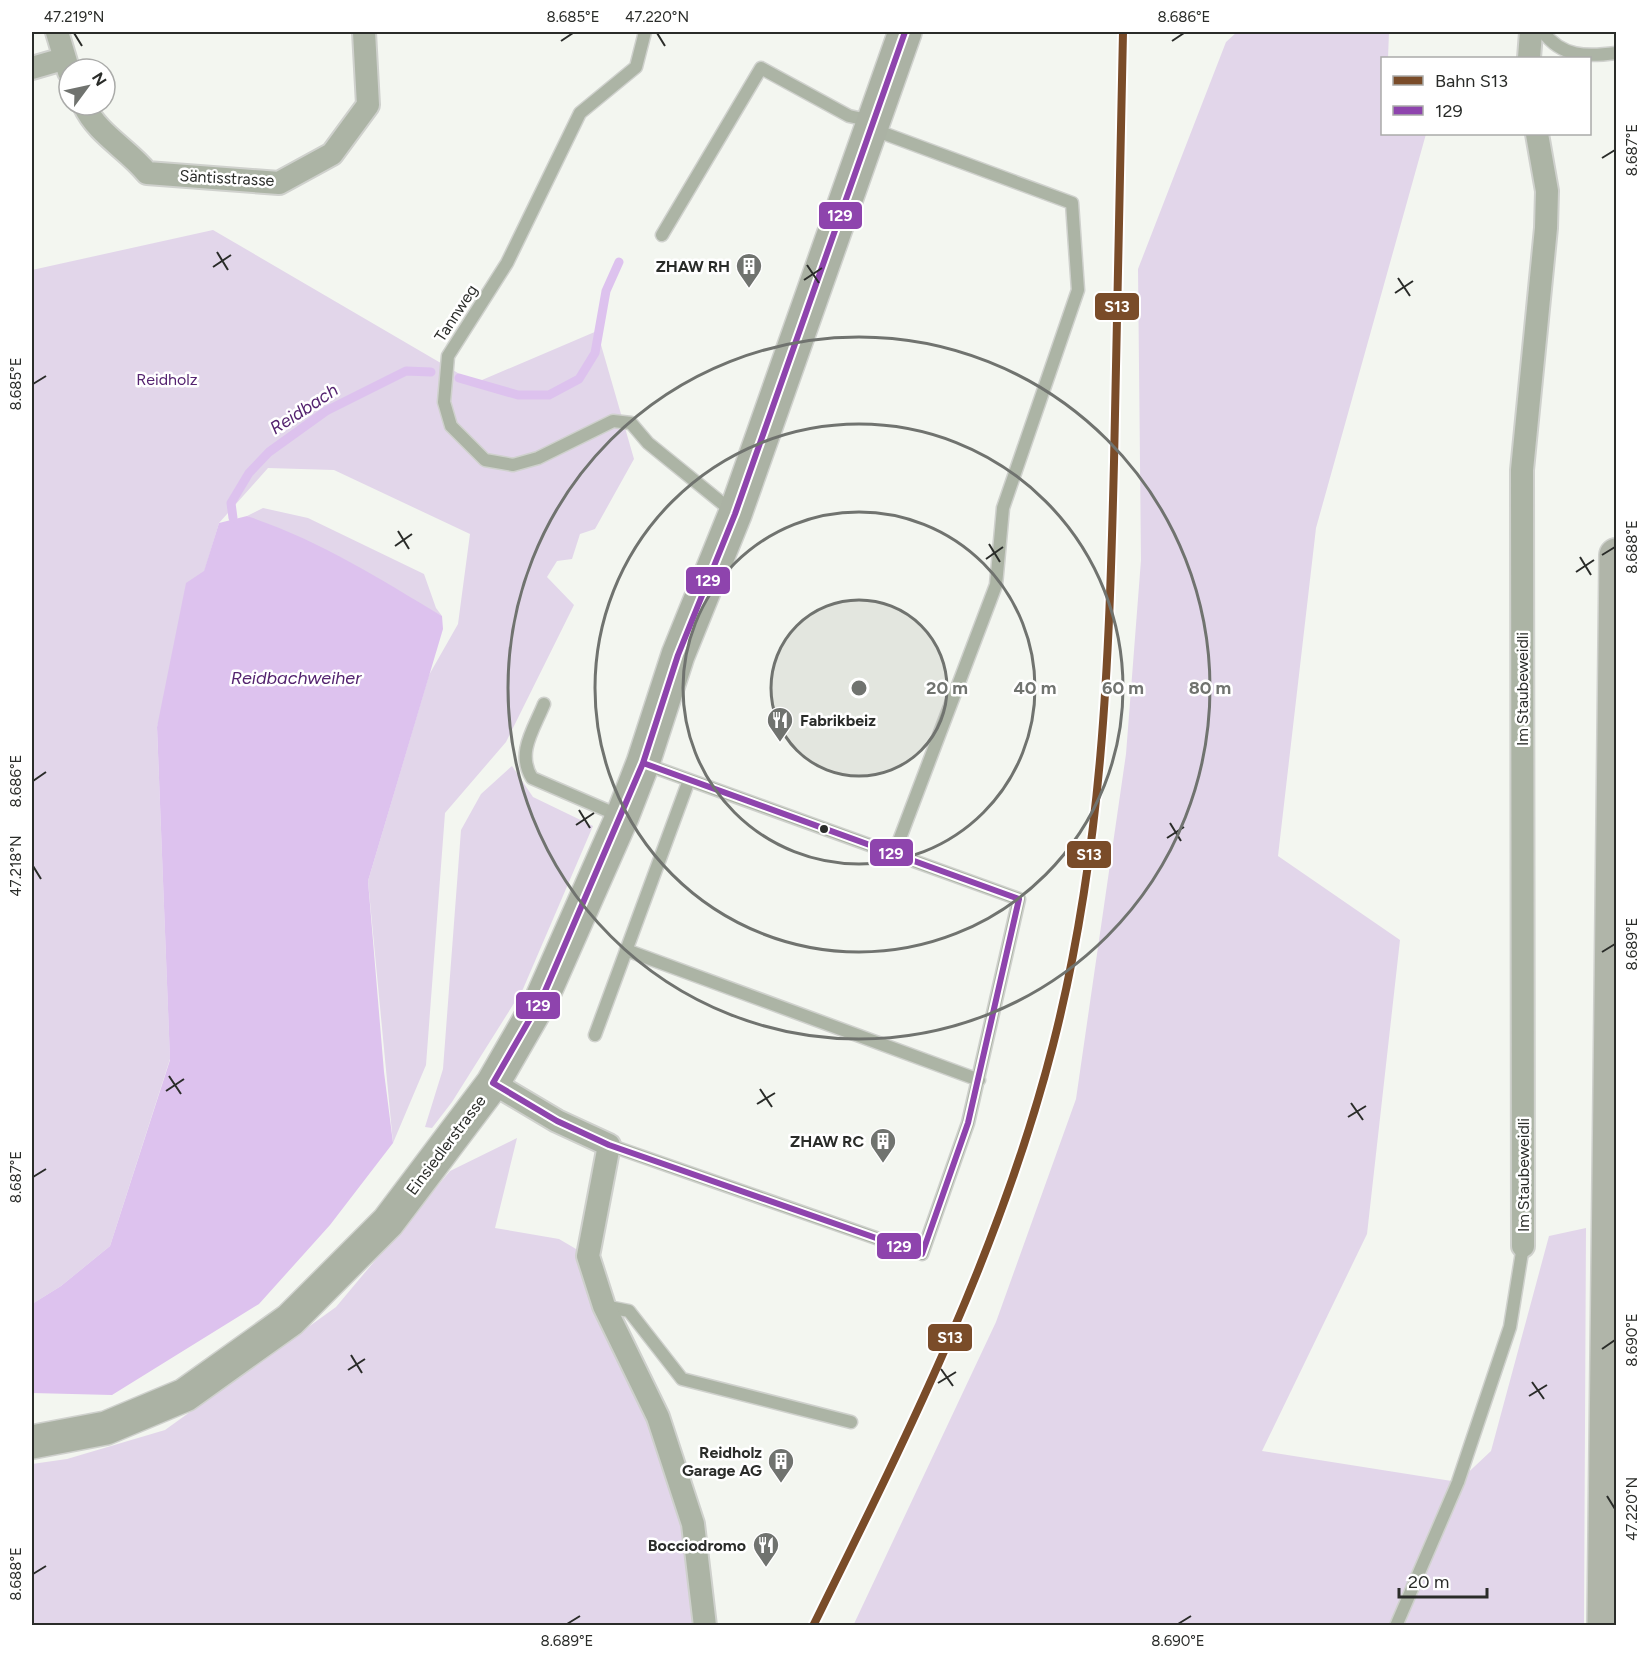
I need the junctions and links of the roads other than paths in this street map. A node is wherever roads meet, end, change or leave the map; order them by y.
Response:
1 (57, 32) edge
2 (364, 32) edge
3 (645, 32) edge
4 (905, 32) edge
5 (1531, 32) edge
6 (1543, 32) edge
7 (1617, 53) edge
8 (64, 57) edge
9 (1529, 57) edge
10 (57, 67) edge
11 (32, 68) edge
12 (89, 117) edge
13 (872, 125) junction
14 (1537, 135) edge
15 (662, 236) dead end
16 (735, 514) junction
17 (1617, 555) edge
18 (544, 704) dead end
19 (643, 763) junction
20 (690, 780) junction
21 (622, 817) junction
22 (894, 854) junction
23 (626, 950) junction
24 (595, 1035) dead end
25 (979, 1080) junction
26 (493, 1083) junction
27 (609, 1144) junction
28 (1523, 1246) joint
29 (604, 1306) junction
30 (850, 1422) dead end
31 (32, 1442) edge
32 (705, 1626) edge
33 (1396, 1626) edge
34 (1604, 1626) edge

1 - 8 street
2 - 12 street, Säntisstrasse
3 - 16 lane, Tannweg
4 - 13 main road, Einsiedlerstrasse
5 - 9 street
6 - 7 lane
10 - 11 street
13 - 15 lane
13 - 16 main road, Einsiedlerstrasse
13 - 22 lane
14 - 28 street, Im Staubeweidli
16 - 19 main road, Einsiedlerstrasse
17 - 34 main road
18 - 21 lane
19 - 20 lane
19 - 21 main road, Einsiedlerstrasse
20 - 22 lane
20 - 23 lane
21 - 26 main road, Einsiedlerstrasse
22 - 25 lane
23 - 24 lane
23 - 25 lane
25 - 27 lane
26 - 27 street
26 - 31 main road, Einsiedlerstrasse
27 - 29 street
28 - 33 lane
29 - 30 lane
29 - 32 street

